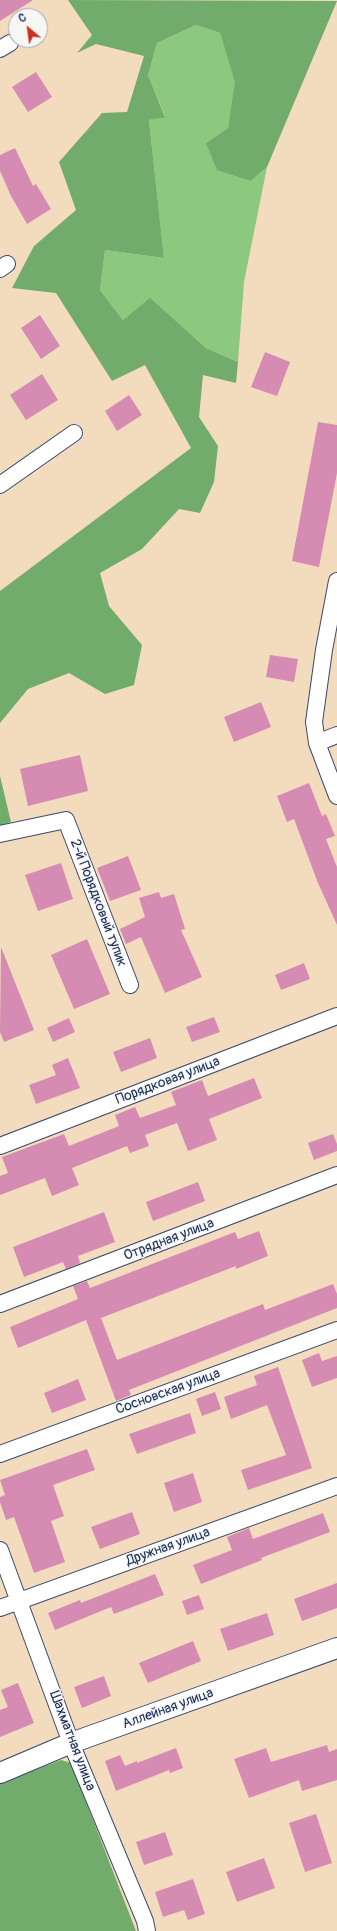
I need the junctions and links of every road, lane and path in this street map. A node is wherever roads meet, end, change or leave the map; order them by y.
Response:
1 (74, 433) dead end
2 (0, 485) edge
3 (337, 581) edge
4 (337, 735) edge
5 (317, 743) junction
6 (337, 796) edge
7 (0, 834) edge
8 (130, 985) dead end
9 (337, 1016) edge
10 (0, 1146) edge
11 (337, 1175) edge
12 (0, 1304) edge
13 (337, 1330) edge
14 (0, 1454) edge
15 (337, 1486) edge
16 (0, 1550) edge
17 (19, 1601) junction
18 (0, 1608) edge
19 (337, 1648) edge
20 (71, 1743) junction
21 (0, 1773) edge
22 (147, 1931) edge

1 - 2 street
3 - 5 street
4 - 5 street
5 - 6 street
7 - 8 street, 2-й Порядковый тупик
9 - 10 street, Порядковая улица
11 - 12 street, Отрядная улица
13 - 14 street, Сосновская улица
15 - 17 street, Дружная улица
16 - 17 street, Шахматная улица
17 - 18 street, Дружная улица
17 - 20 street, Шахматная улица
19 - 20 street, Аллейная улица
20 - 21 street, Аллейная улица
20 - 22 street, Шахматная улица

